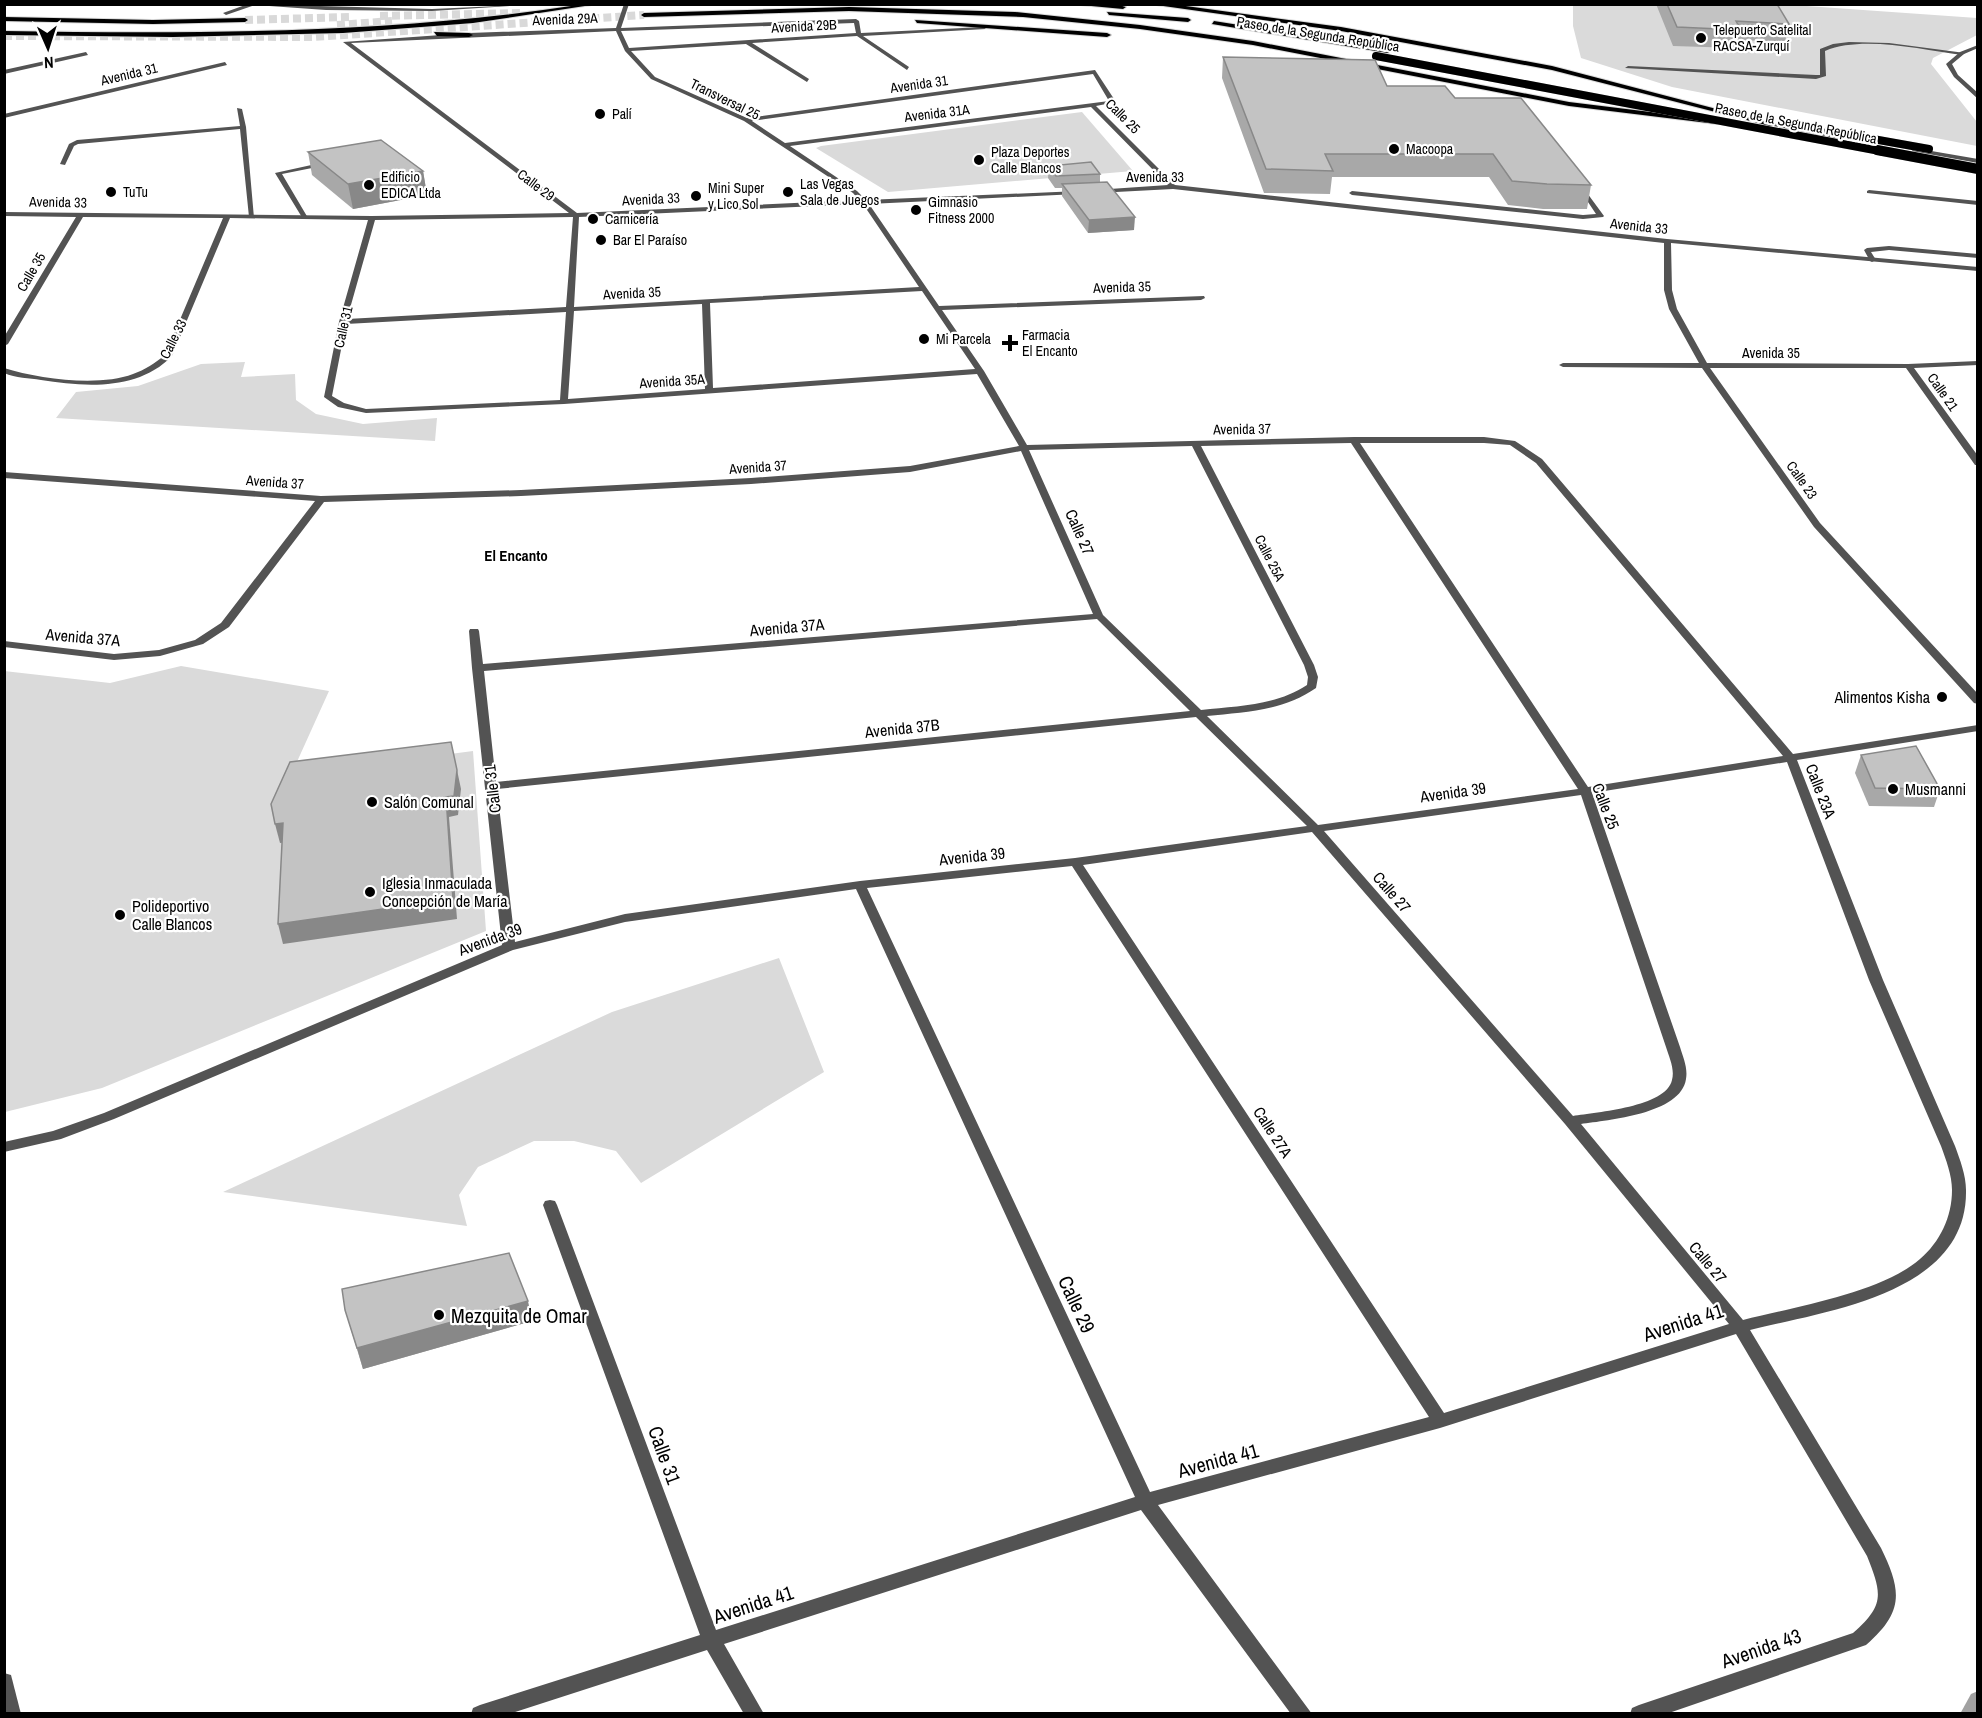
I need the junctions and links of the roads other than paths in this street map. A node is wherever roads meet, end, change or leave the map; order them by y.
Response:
1 (255, 4) edge
2 (538, 4) edge
3 (595, 4) edge
4 (627, 4) edge
5 (703, 4) edge
6 (1152, 4) edge
7 (999, 5) edge
8 (642, 7) tunnel mouth
9 (1072, 8) edge
10 (1059, 10) dead end
11 (226, 13) dead end
12 (1015, 14) junction
13 (644, 15) tunnel mouth
14 (4, 18) edge
15 (245, 20) tunnel mouth
16 (856, 21) junction
17 (867, 21) dead end
18 (911, 21) dead end
19 (1199, 21) dead end
20 (1210, 22) dead end
21 (4, 27) edge
22 (618, 29) junction
23 (983, 29) dead end
24 (4, 33) edge
25 (280, 33) junction
26 (71, 34) junction
27 (469, 35) junction
28 (859, 35) junction
29 (1118, 36) dead end
30 (1174, 41) dead end
31 (244, 42) dead end
32 (346, 42) joint
33 (747, 42) junction
34 (157, 44) dead end
35 (82, 45) dead end
36 (93, 45) dead end
37 (1977, 46) edge
38 (627, 50) junction
39 (1466, 52) junction
40 (1962, 53) junction
41 (86, 54) dead end
42 (225, 64) dead end
43 (1362, 64) junction
44 (907, 68) dead end
45 (1628, 68) dead end
46 (4, 72) edge
47 (1095, 72) joint
48 (807, 80) dead end
49 (1977, 97) edge
50 (1092, 105) junction
51 (239, 109) dead end
52 (4, 116) edge
53 (746, 120) junction
54 (1767, 126) junction
55 (243, 127) junction
56 (786, 145) junction
57 (63, 164) dead end
58 (328, 164) edge
59 (1977, 164) edge
60 (1575, 179) edge
61 (1173, 187) junction
62 (1869, 192) dead end
63 (1352, 193) edge
64 (864, 201) junction
65 (1427, 201) junction
66 (1977, 202) edge
67 (4, 214) edge
68 (81, 214) junction
69 (576, 215) junction
70 (1426, 216) junction
71 (227, 217) junction
72 (252, 217) junction
73 (305, 218) junction
74 (372, 218) junction
75 (1667, 241) junction
76 (1977, 256) edge
77 (1872, 260) junction
78 (1977, 269) edge
79 (923, 289) junction
80 (1201, 298) dead end
81 (706, 303) junction
82 (936, 308) junction
83 (568, 311) junction
84 (343, 322) junction
85 (4, 344) edge
86 (1977, 363) edge
87 (1563, 365) dead end
88 (1705, 366) junction
89 (1908, 366) junction
90 (4, 370) edge
91 (980, 371) junction
92 (710, 392) junction
93 (564, 402) junction
94 (366, 411) joint
95 (1354, 440) junction
96 (1195, 443) junction
97 (1512, 443) joint
98 (1024, 448) junction
99 (1977, 463) edge
100 (4, 475) edge
101 (321, 499) junction
102 (1099, 616) junction
103 (474, 631) dead end
104 (4, 644) edge
105 (477, 668) junction
106 (1312, 686) joint
107 (1977, 701) edge
108 (1197, 714) junction
109 (1977, 728) edge
110 (1791, 759) junction
111 (492, 786) junction
112 (1585, 791) junction
113 (1314, 827) junction
114 (1075, 862) junction
115 (860, 885) junction
116 (509, 947) junction
117 (1570, 1121) junction
118 (4, 1148) edge
119 (550, 1205) dead end
120 (1952, 1229) joint
121 (1740, 1327) junction
122 (1440, 1421) junction
123 (1145, 1502) junction
124 (1887, 1610) joint
125 (711, 1640) junction
126 (4, 1681) edge
127 (12, 1713) edge
128 (480, 1713) edge
129 (755, 1713) edge
130 (1303, 1713) edge
131 (1640, 1713) edge

1 - 2 street
1 - 11 street
3 - 25 highway
4 - 22 street
5 - 8 highway
6 - 39 highway
7 - 10 highway
9 - 19 highway
9 - 39 highway
12 - 13 highway, Paseo de la Segunda República
12 - 43 highway
12 - 59 highway, Paseo de la Segunda República, bridge
14 - 15 highway
16 - 17 highway
16 - 22 street, Avenida 29A
16 - 28 street
18 - 29 highway
20 - 59 highway, Paseo de la Segunda República, bridge
21 - 26 highway
22 - 27 street, Avenida 29A
22 - 38 street, Transversal 25
23 - 28 street, Avenida 29B
24 - 26 highway
25 - 26 highway
25 - 27 highway
27 - 32 street, Avenida 29A
28 - 33 street, Avenida 29B
28 - 44 street
30 - 43 highway
31 - 34 highway
32 - 69 street, Calle 29
33 - 38 street, Avenida 29B
33 - 48 street
35 - 36 highway
37 - 40 street
38 - 53 street, Transversal 25
39 - 54 highway
40 - 45 street
40 - 49 street
41 - 46 street
42 - 52 street, Avenida 31
43 - 54 highway
47 - 50 street, Calle 25
47 - 53 street, Avenida 31
50 - 56 street, Avenida 31A
50 - 61 street, Calle 25
51 - 55 street
53 - 56 street, Transversal 25
54 - 59 street
55 - 57 street
55 - 72 street
56 - 64 street, Transversal 25
58 - 73 street
60 - 65 street
61 - 64 street, Avenida 33
61 - 70 street, Avenida 33
62 - 66 street
63 - 65 street
64 - 69 street, Avenida 33
64 - 79 street, Calle 27
65 - 70 street
67 - 68 street, Avenida 33
68 - 71 street, Avenida 33
68 - 85 street, Calle 35
69 - 74 street, Avenida 33
69 - 83 street
70 - 75 street, Avenida 33
71 - 72 street, Avenida 33
71 - 90 street, Calle 33
72 - 73 street, Avenida 33
73 - 74 street, Avenida 33
74 - 84 street, Calle 31
75 - 77 street, Avenida 33
75 - 88 street, Calle 23
76 - 77 street
77 - 78 street, Avenida 33
79 - 81 street, Avenida 35
79 - 82 street, Calle 27
80 - 82 street, Avenida 35
81 - 83 street, Avenida 35
81 - 92 street
82 - 91 street, Calle 27
83 - 84 street, Avenida 35
83 - 93 street
84 - 94 street, Calle 31
86 - 89 street, Avenida 35
87 - 88 street, Avenida 35
88 - 89 street, Avenida 35
88 - 107 street, Calle 23
89 - 99 street, Calle 21
91 - 92 street, Avenida 35A
91 - 98 street, Calle 27
92 - 93 street, Avenida 35A
93 - 94 street, Avenida 35A
95 - 96 street, Avenida 37
95 - 97 street, Avenida 37
95 - 112 street, Calle 25
96 - 98 street, Avenida 37
96 - 106 street, Calle 25A
97 - 110 street, Calle 23A
98 - 101 street, Avenida 37
98 - 102 street, Calle 27
100 - 101 street, Avenida 37
101 - 104 street, Avenida 37A
102 - 105 street, Avenida 37A
102 - 108 street, Calle 27
103 - 105 street, Calle 31
105 - 111 street, Calle 31
106 - 108 street, Avenida 37B
108 - 111 street, Avenida 37B
108 - 113 street, Calle 27
109 - 110 street, Avenida 39
110 - 112 street, Avenida 39
110 - 120 street, Calle 23A
111 - 116 street, Calle 31
112 - 113 street, Avenida 39
112 - 117 street, Calle 25
113 - 114 street, Avenida 39
113 - 117 street, Calle 27
114 - 115 street, Avenida 39
114 - 122 street, Calle 27A
115 - 116 street, Avenida 39
115 - 123 street, Calle 29
116 - 118 street, Avenida 39
117 - 121 street, Calle 27
119 - 125 street, Calle 31
120 - 121 street, Avenida 41
121 - 122 street, Avenida 41
121 - 124 street, Calle 27
122 - 123 street, Avenida 41
123 - 125 street, Avenida 41
123 - 130 street, Calle 29
124 - 131 street, Avenida 43
125 - 128 street, Avenida 41
125 - 129 street, Calle 31
126 - 127 street

